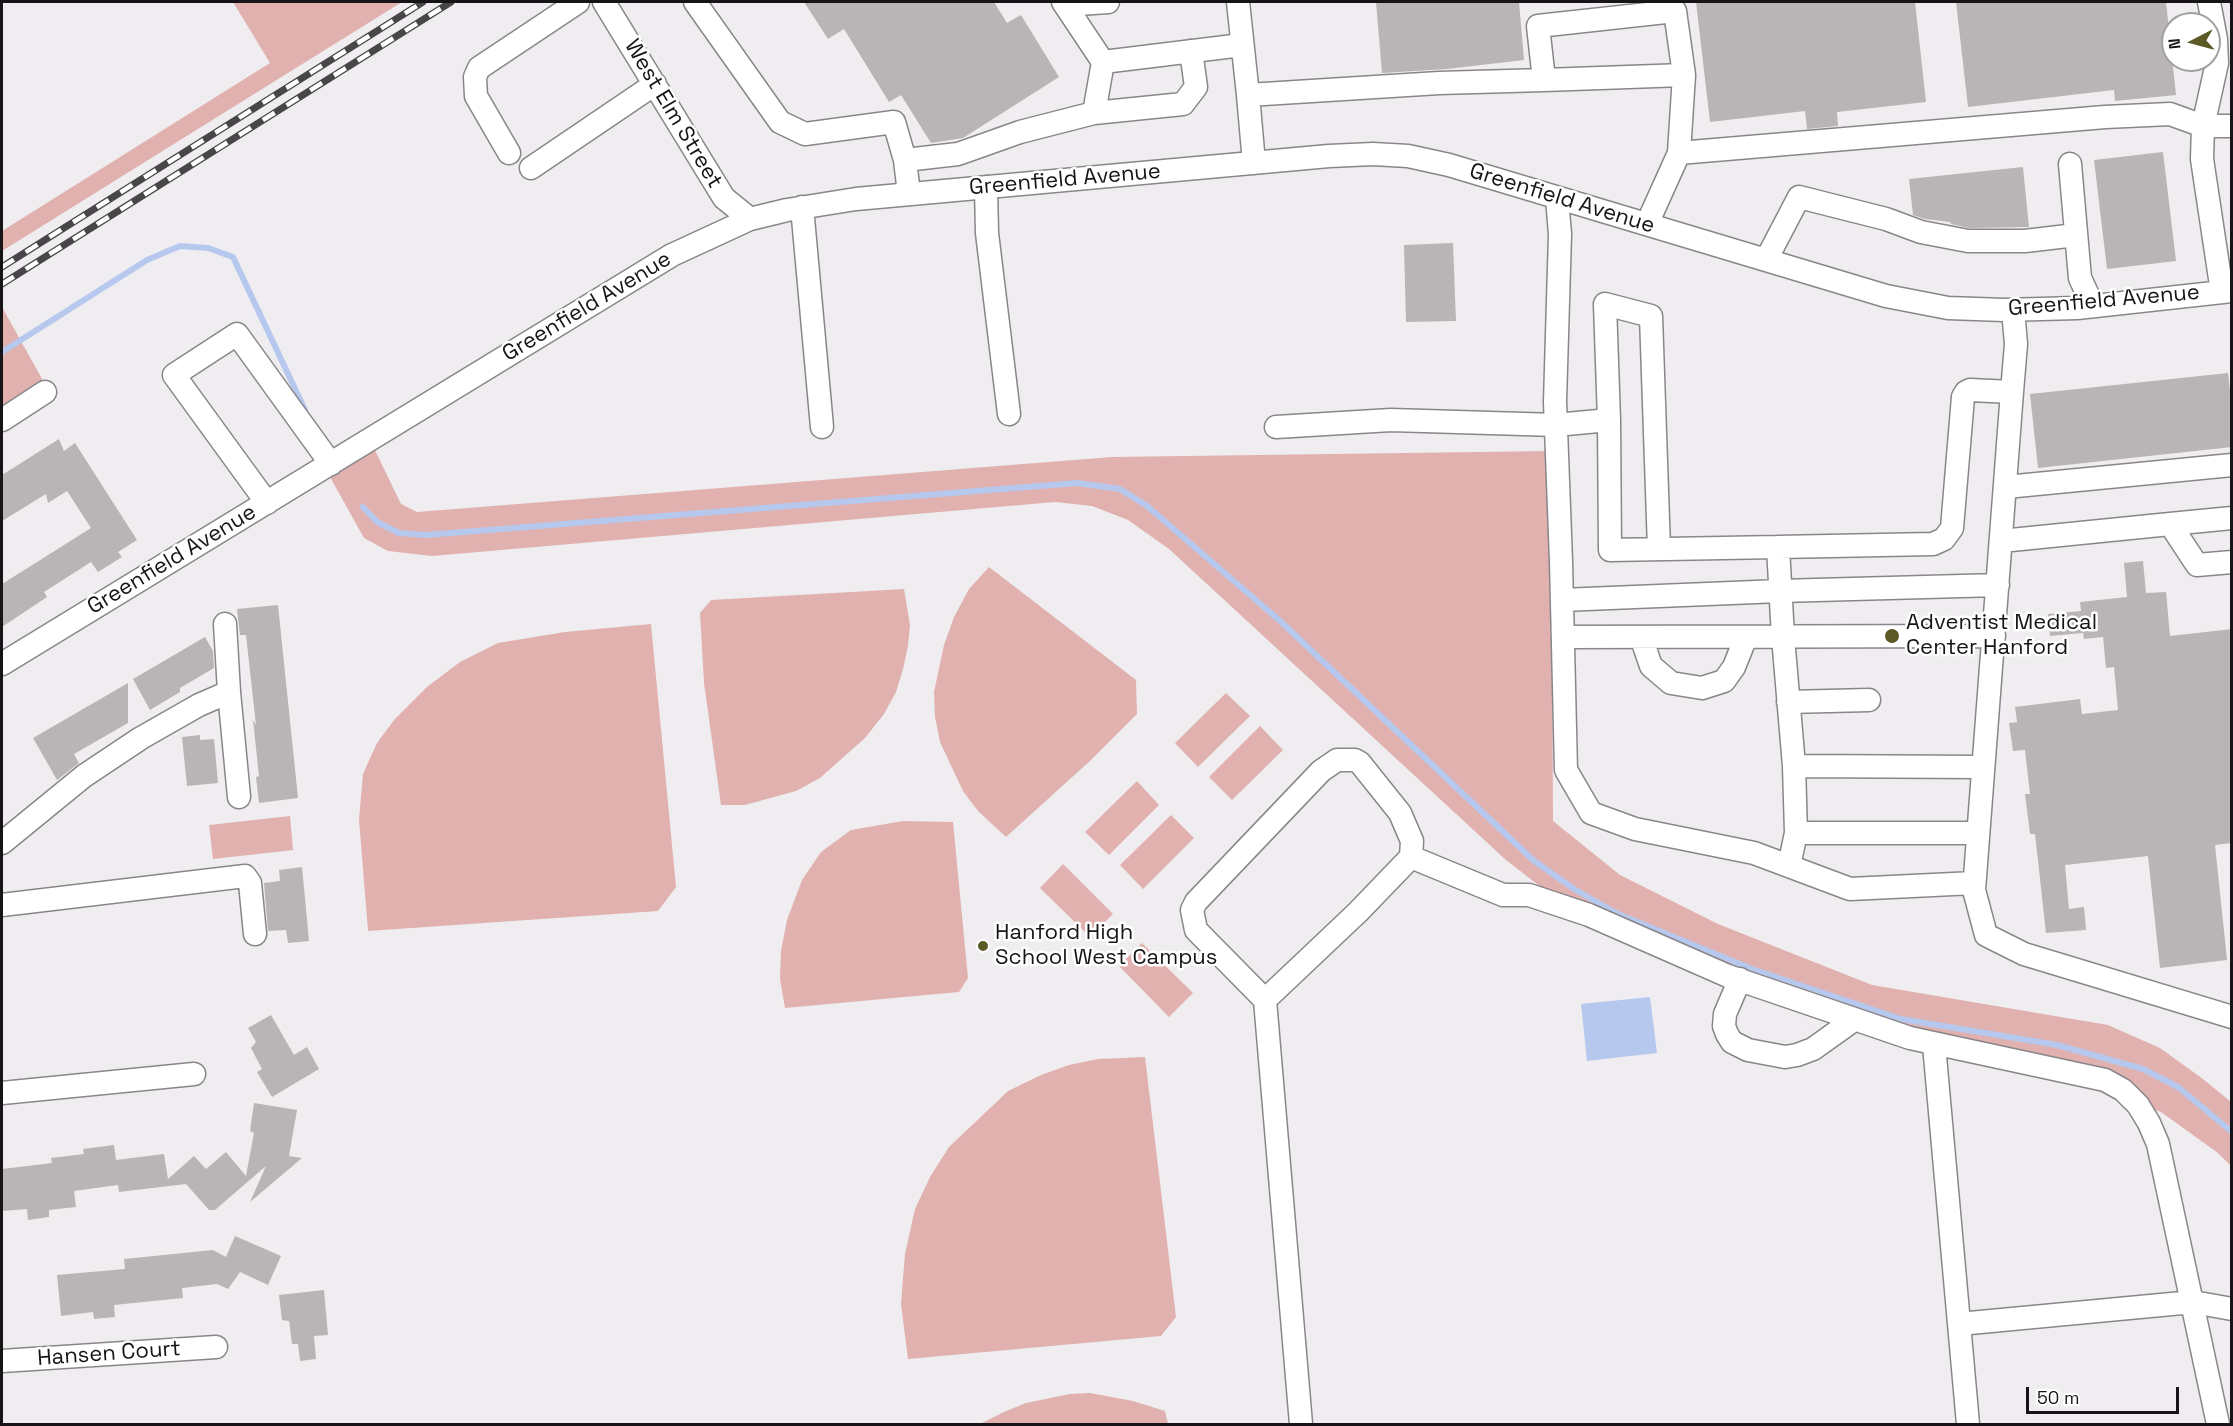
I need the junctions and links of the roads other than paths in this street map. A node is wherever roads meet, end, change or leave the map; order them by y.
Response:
1 (578, 2) edge
2 (603, 2) edge
3 (695, 2) edge
4 (1108, 2) edge
5 (1238, 2) edge
6 (2209, 2) edge
7 (2214, 2) edge
8 (1064, 3) edge
9 (1242, 45) junction
10 (1191, 51) junction
11 (1103, 62) junction
12 (1684, 75) junction
13 (1544, 80) junction
14 (655, 84) junction
15 (1248, 95) junction
16 (1094, 113) junction
17 (2203, 126) junction
18 (2232, 126) edge
19 (509, 153) dead end
20 (1679, 153) junction
21 (905, 160) junction
22 (1254, 163) junction
23 (2070, 164) dead end
24 (531, 168) dead end
25 (986, 187) junction
26 (909, 194) junction
27 (1557, 198) junction
28 (802, 207) junction
29 (750, 219) junction
30 (1647, 224) junction
31 (2222, 229) edge
32 (2076, 235) junction
33 (1766, 260) junction
34 (2227, 291) edge
35 (2093, 306) junction
36 (2013, 310) junction
37 (45, 392) dead end
38 (2012, 392) junction
39 (1009, 414) dead end
40 (2, 420) edge
41 (1609, 420) junction
42 (1556, 425) junction
43 (1276, 427) dead end
44 (822, 428) dead end
45 (331, 464) junction
46 (2232, 465) edge
47 (2006, 487) junction
48 (267, 503) junction
49 (2232, 518) edge
50 (2170, 524) junction
51 (2001, 541) junction
52 (1778, 547) junction
53 (1659, 549) junction
54 (2232, 562) edge
55 (1998, 585) junction
56 (1780, 591) junction
57 (1562, 600) junction
58 (225, 624) dead end
59 (1994, 636) junction
60 (1563, 637) junction
61 (1641, 637) junction
62 (1746, 637) junction
63 (1783, 637) junction
64 (2, 664) edge
65 (229, 693) junction
66 (1869, 700) dead end
67 (1788, 702) junction
68 (1794, 766) junction
69 (1983, 767) junction
70 (239, 797) dead end
71 (1978, 832) junction
72 (1796, 833) junction
73 (2, 843) edge
74 (1411, 857) junction
75 (1788, 866) junction
76 (1974, 883) junction
77 (2, 905) edge
78 (255, 934) dead end
79 (1740, 980) junction
80 (1265, 999) junction
81 (2232, 1017) edge
82 (1855, 1019) junction
83 (1934, 1045) junction
84 (194, 1074) dead end
85 (2, 1093) edge
86 (2193, 1302) junction
87 (2232, 1309) edge
88 (1959, 1324) junction
89 (216, 1347) dead end
90 (2, 1361) edge
91 (1301, 1425) edge
92 (1968, 1425) edge
93 (2218, 1425) edge

1 - 19 street
2 - 14 street, West Elm Street
3 - 21 street
4 - 8 street
5 - 9 street
6 - 7 street
6 - 17 street
8 - 11 street
9 - 10 street
9 - 15 street
10 - 11 street
10 - 16 street
11 - 16 street
12 - 13 street
12 - 13 street
12 - 20 street
13 - 15 street
14 - 24 street
14 - 29 street, West Elm Street
15 - 22 street
16 - 21 street
17 - 18 street
17 - 20 street
17 - 31 street
20 - 30 street
21 - 26 street
22 - 25 street, Greenfield Avenue
22 - 27 street, Greenfield Avenue
23 - 32 street
25 - 26 street, Greenfield Avenue
25 - 39 street
26 - 28 street, Greenfield Avenue
27 - 30 street, Greenfield Avenue
27 - 42 street
28 - 29 street, Greenfield Avenue
28 - 44 street
29 - 45 street, Greenfield Avenue
30 - 33 street, Greenfield Avenue
31 - 34 street
32 - 33 street
32 - 35 street
33 - 36 street, Greenfield Avenue
34 - 35 street, Greenfield Avenue
35 - 36 street, Greenfield Avenue
36 - 38 street
37 - 40 street
38 - 47 street
38 - 52 street
41 - 42 street
41 - 53 street
41 - 53 street
42 - 43 street
42 - 57 street
45 - 48 street, Greenfield Avenue
45 - 48 street
46 - 47 street
47 - 51 street
48 - 64 street, Greenfield Avenue
49 - 50 street
50 - 51 street
50 - 54 street
51 - 55 street
52 - 53 street
52 - 56 street
55 - 56 street
55 - 59 street
56 - 57 street
56 - 63 street
57 - 60 street
58 - 65 street
59 - 63 street
59 - 69 street
60 - 61 street
60 - 75 street
61 - 62 street
61 - 62 street
62 - 63 street
63 - 67 street
65 - 70 street
65 - 73 street
66 - 67 street
67 - 68 street
68 - 69 street
68 - 72 street
69 - 71 street
71 - 72 street
71 - 76 street
72 - 75 street
74 - 79 street
74 - 80 street
74 - 80 street
75 - 76 street
76 - 81 street
77 - 78 street
79 - 82 street
79 - 82 street
80 - 91 street
82 - 83 street
83 - 86 street
83 - 88 street
84 - 85 street
86 - 87 street
86 - 88 street
86 - 93 street
88 - 92 street
89 - 90 street, Hansen Court

